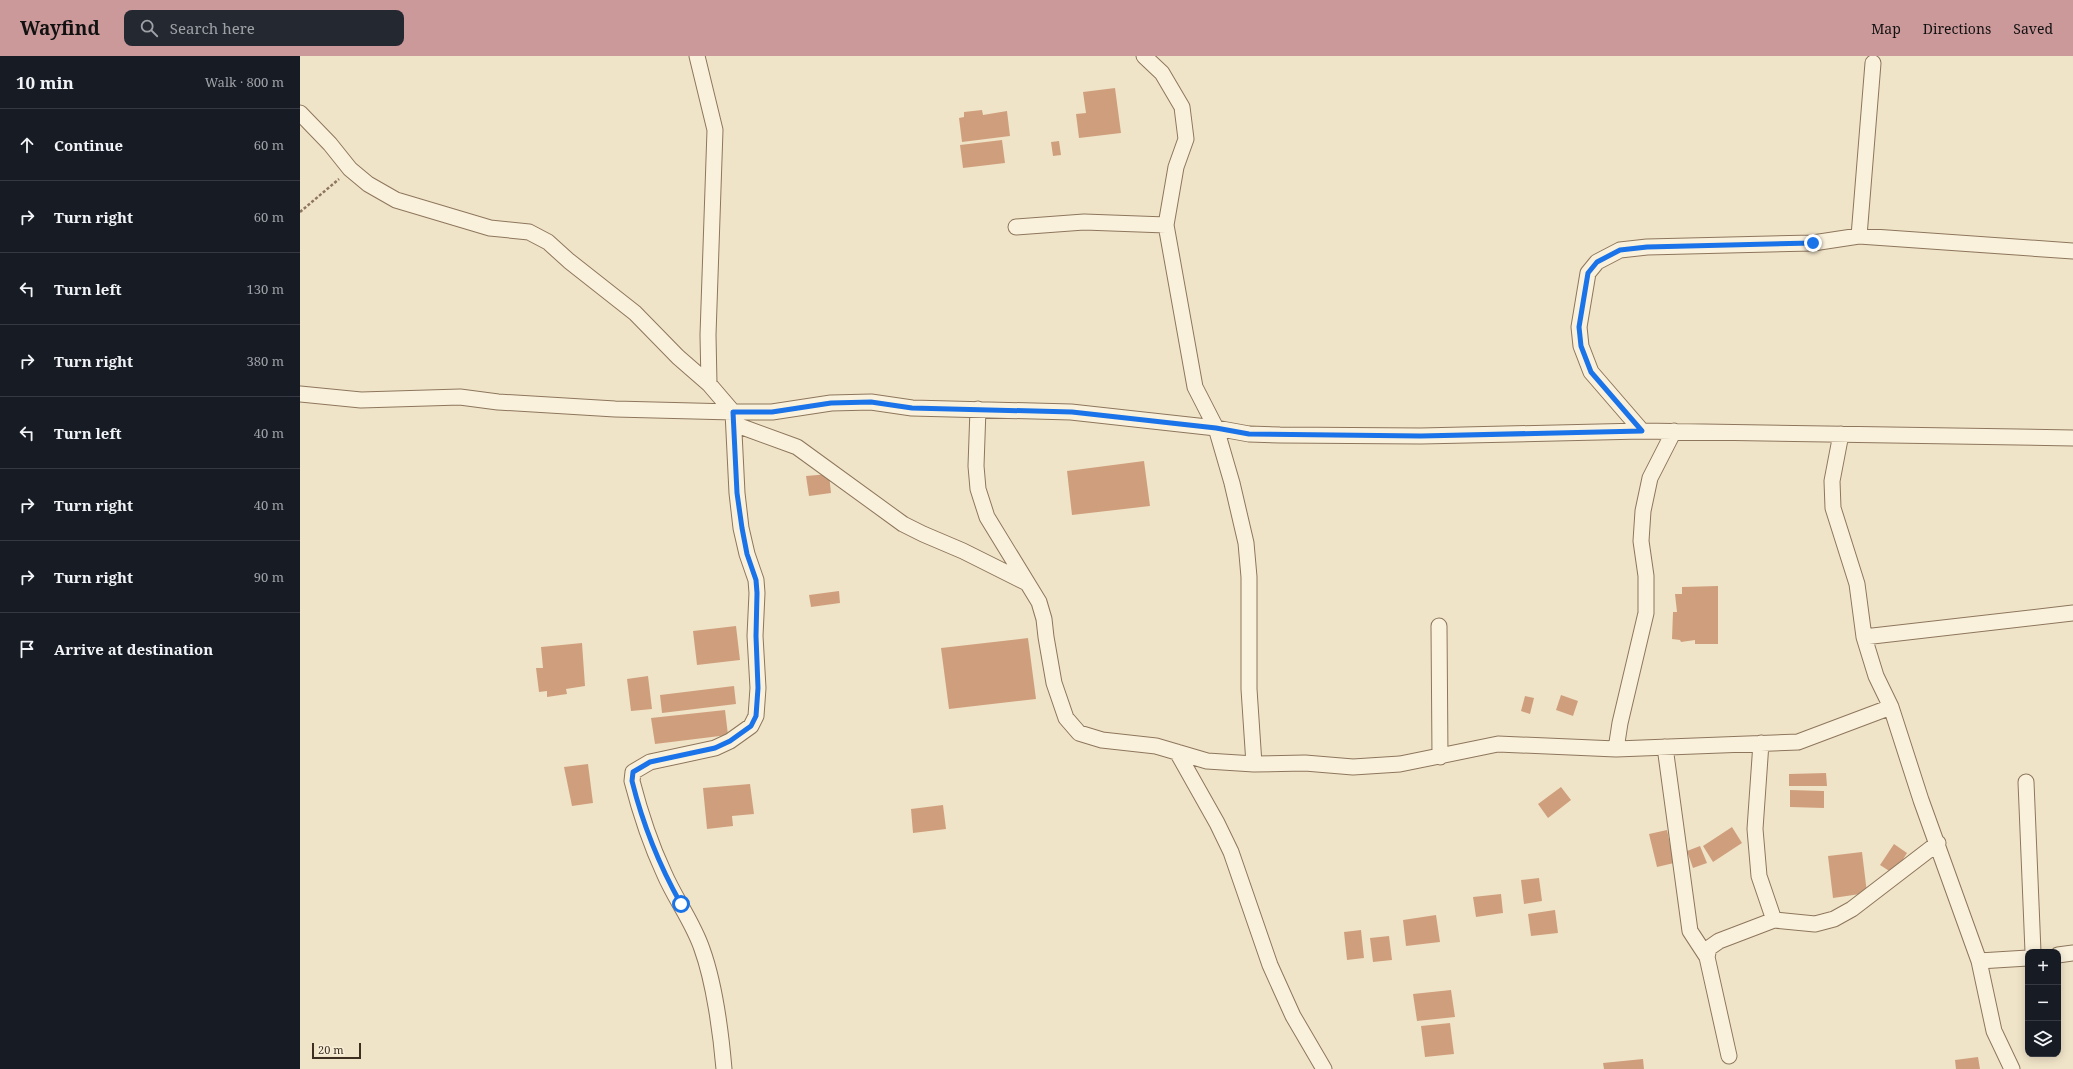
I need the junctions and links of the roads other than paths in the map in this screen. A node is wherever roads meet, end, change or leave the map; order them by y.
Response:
1 (697, 56) edge
2 (1144, 56) edge
3 (1873, 63) dead end
4 (300, 113) edge
5 (1166, 225) junction
6 (1016, 227) dead end
7 (1859, 236) junction
8 (2073, 251) edge
9 (709, 384) junction
10 (300, 394) edge
11 (978, 409) junction
12 (734, 418) junction
13 (1216, 428) junction
14 (1642, 431) junction
15 (1674, 431) junction
16 (1841, 434) junction
17 (2073, 438) edge
18 (1027, 583) junction
19 (2073, 613) edge
20 (1439, 626) dead end
21 (1864, 637) junction
22 (1890, 707) junction
23 (1761, 744) junction
24 (1665, 747) junction
25 (1616, 749) junction
26 (1177, 752) junction
27 (1440, 757) junction
28 (1254, 764) junction
29 (2026, 782) dead end
30 (1938, 843) junction
31 (1774, 920) junction
32 (2033, 949) edge
33 (2073, 953) edge
34 (2061, 955) edge
35 (1707, 957) junction
36 (2025, 958) edge
37 (1979, 961) junction
38 (1729, 1056) dead end
39 (724, 1069) edge
40 (1324, 1069) edge
41 (2012, 1069) edge

1 - 9 street
2 - 5 street
3 - 7 street
4 - 9 street
5 - 6 street
5 - 13 street
7 - 8 street
7 - 14 street
9 - 12 street
10 - 12 street
11 - 12 street
11 - 13 street
11 - 18 street
12 - 18 street
12 - 39 street
13 - 14 street
13 - 28 street
14 - 15 street
15 - 16 street
15 - 25 street
16 - 17 street
16 - 21 street
18 - 26 street
19 - 21 street
20 - 27 street
21 - 22 street
22 - 23 street
22 - 30 street
23 - 24 street
23 - 31 street
24 - 25 street
24 - 35 street
25 - 27 street
26 - 28 street
26 - 40 street
27 - 28 street
29 - 32 street
30 - 31 street
30 - 37 street
31 - 35 street
33 - 34 street
35 - 38 street
36 - 37 street
37 - 41 street

